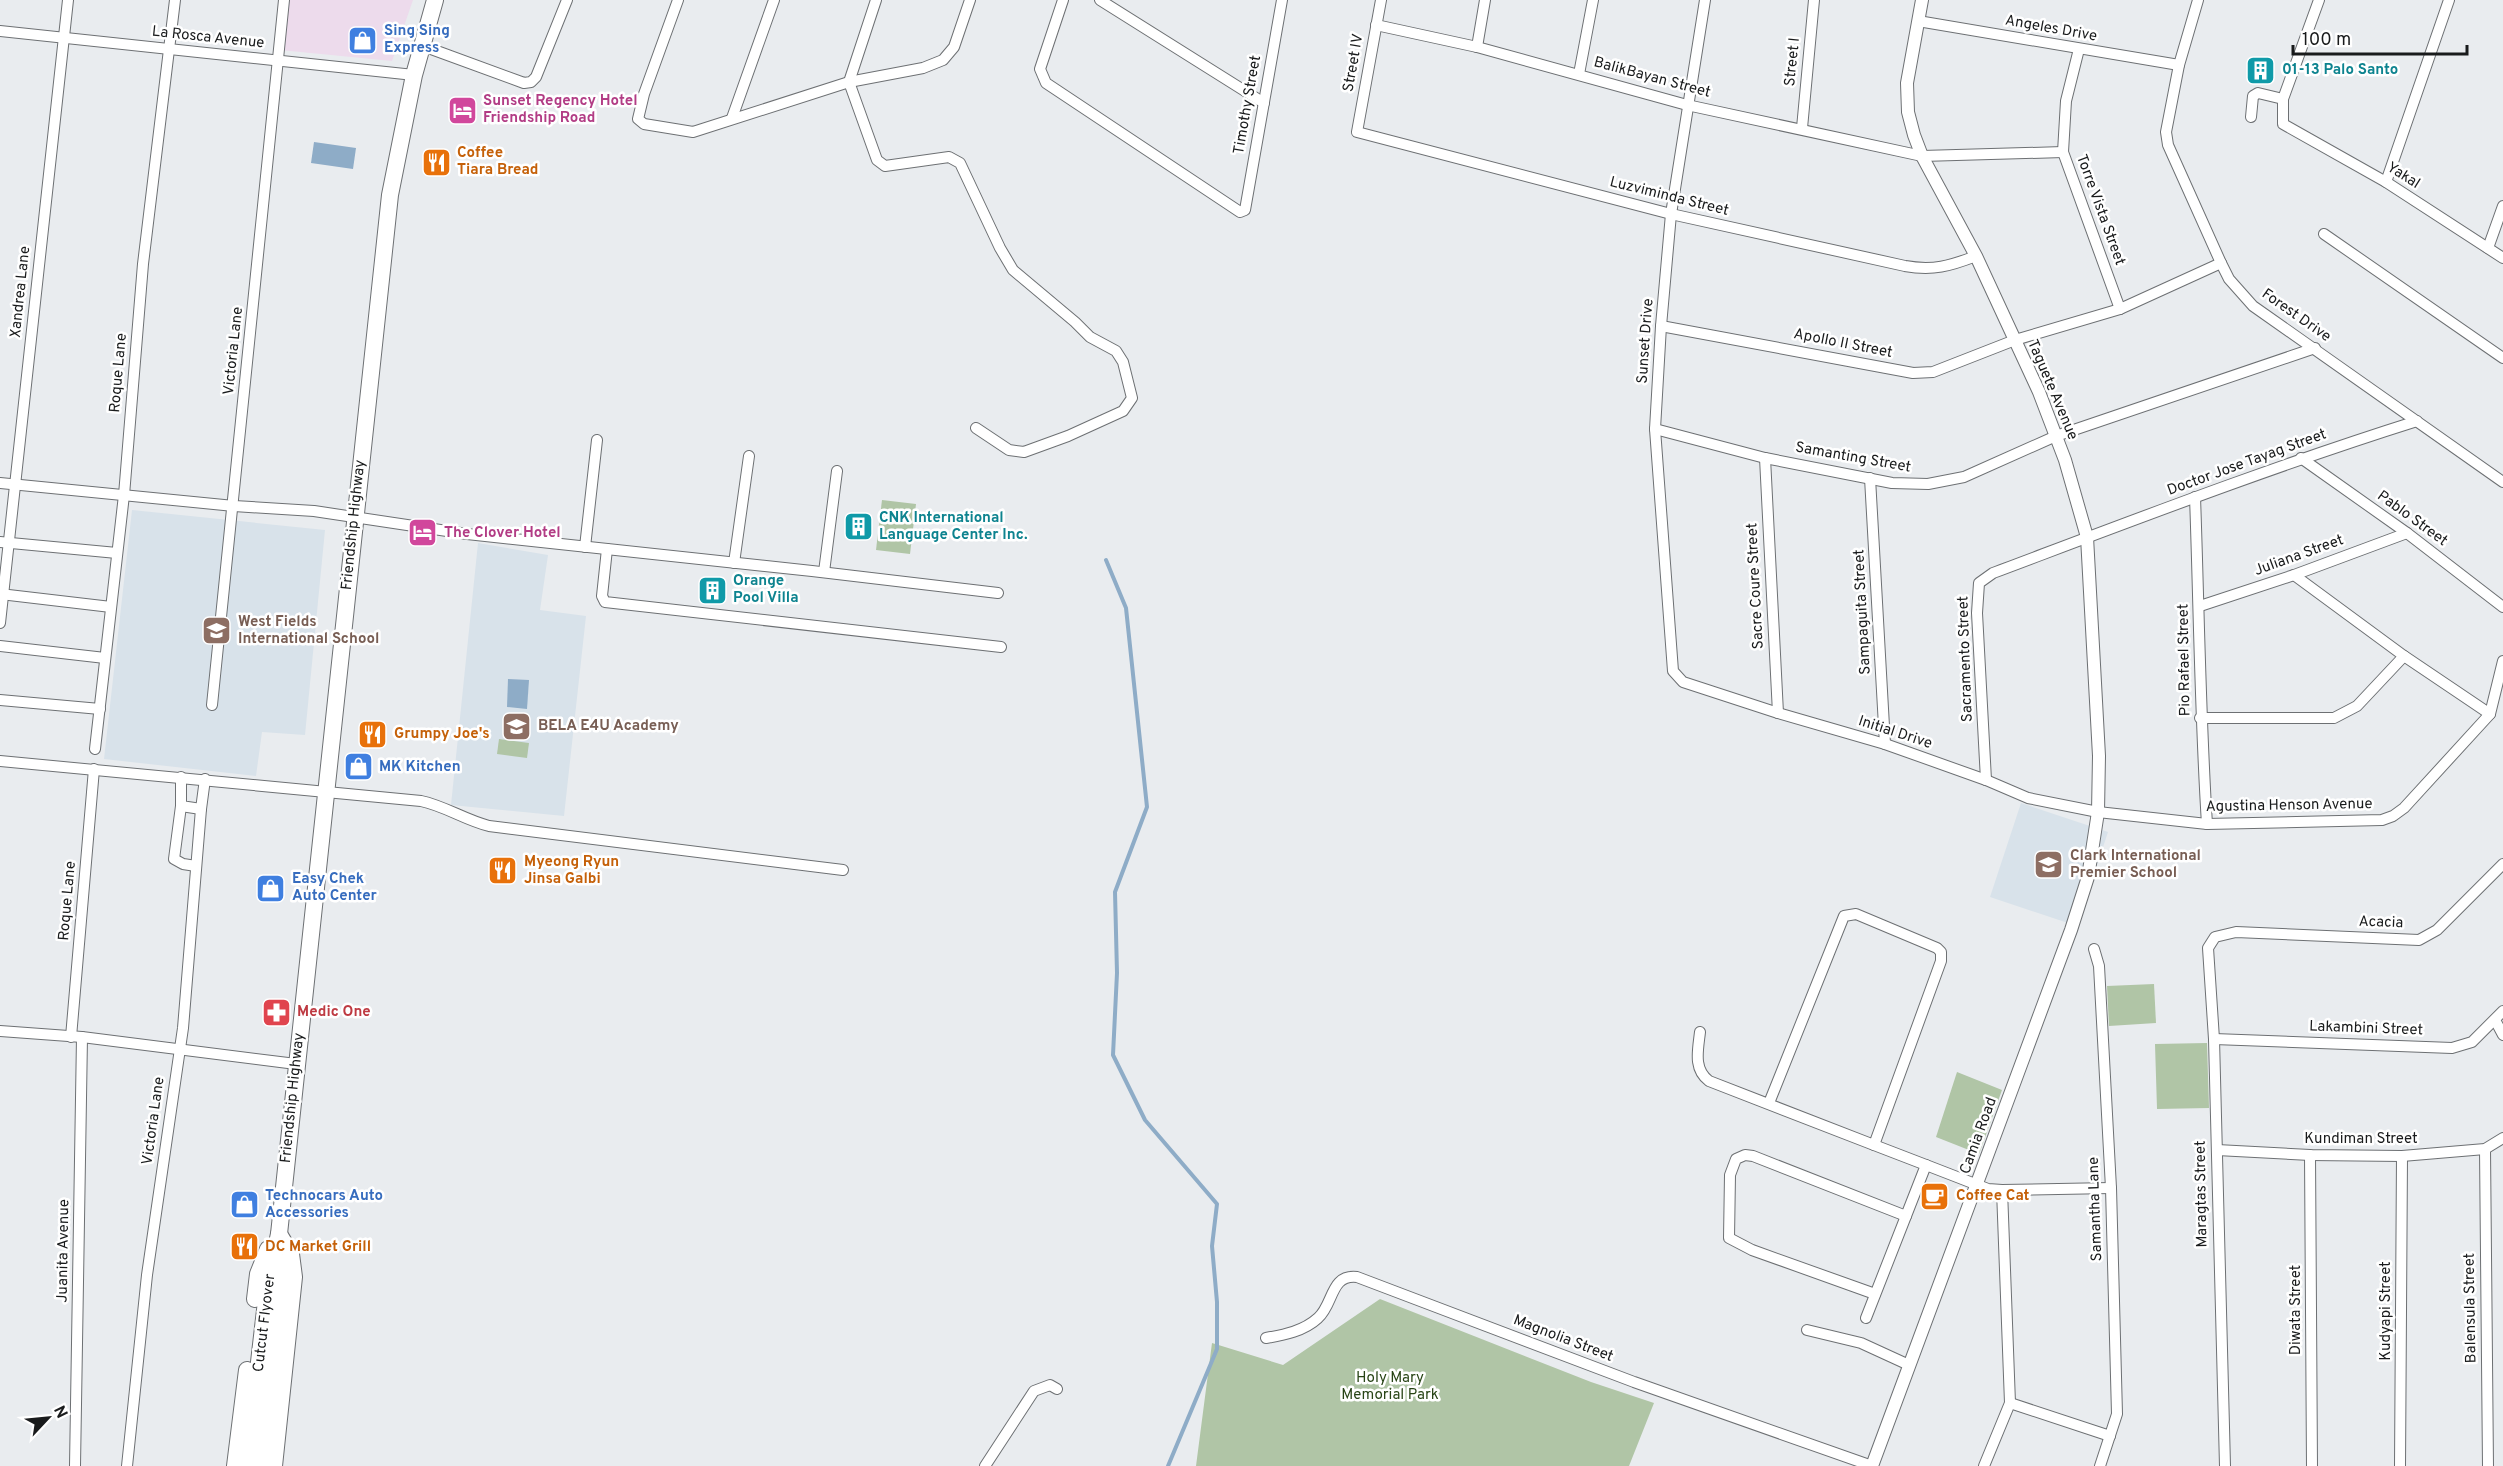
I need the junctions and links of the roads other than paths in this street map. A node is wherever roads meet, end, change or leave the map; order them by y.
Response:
1 (68, 0) edge
2 (175, 0) edge
3 (284, 0) edge
4 (435, 0) edge
5 (567, 0) edge
6 (678, 0) edge
7 (774, 0) edge
8 (876, 0) edge
9 (970, 0) edge
10 (1063, 0) edge
11 (1100, 0) edge
12 (1282, 0) edge
13 (1381, 0) edge
14 (1485, 0) edge
15 (1593, 0) edge
16 (1705, 0) edge
17 (1814, 0) edge
18 (1922, 0) edge
19 (2198, 0) edge
20 (2319, 0) edge
21 (2449, 0) edge
22 (1918, 21) junction
23 (1376, 25) junction
24 (0, 31) edge
25 (64, 38) junction
26 (423, 46) junction
27 (1477, 47) junction
28 (170, 49) junction
29 (2079, 49) junction
30 (278, 60) junction
31 (2180, 65) junction
32 (1580, 74) junction
33 (414, 75) junction
34 (849, 82) junction
35 (2283, 99) junction
36 (1264, 103) junction
37 (1687, 105) junction
38 (2252, 117) dead end
39 (732, 118) junction
40 (1802, 128) junction
41 (1357, 132) joint
42 (2063, 152) junction
43 (1922, 156) junction
44 (2386, 182) junction
45 (2503, 206) edge
46 (1671, 214) junction
47 (2324, 234) dead end
48 (2488, 248) junction
49 (1976, 256) junction
50 (2503, 258) edge
51 (2221, 263) junction
52 (2120, 309) junction
53 (1661, 326) junction
54 (2015, 340) junction
55 (2315, 348) junction
56 (2503, 358) edge
57 (2417, 421) junction
58 (976, 428) dead end
59 (1655, 429) junction
60 (2056, 436) junction
61 (597, 440) dead end
62 (749, 456) dead end
63 (1765, 458) junction
64 (2301, 458) junction
65 (837, 471) dead end
66 (1870, 478) junction
67 (2503, 482) edge
68 (0, 483) edge
69 (15, 485) junction
70 (124, 495) junction
71 (2195, 497) junction
72 (234, 506) junction
73 (356, 517) junction
74 (2407, 533) junction
75 (2087, 537) junction
76 (4, 542) edge
77 (585, 547) junction
78 (607, 549) junction
79 (117, 553) junction
80 (734, 563) junction
81 (824, 572) junction
82 (2294, 575) junction
83 (2, 594) edge
84 (999, 594) dead end
85 (2199, 606) junction
86 (111, 607) junction
87 (2503, 607) edge
88 (0, 623) edge
89 (0, 646) edge
90 (1001, 647) dead end
91 (2404, 656) junction
92 (105, 658) junction
93 (2503, 661) edge
94 (1683, 682) joint
95 (0, 700) edge
96 (212, 705) dead end
97 (100, 709) junction
98 (1778, 713) junction
99 (2490, 714) junction
100 (2200, 718) junction
101 (1885, 744) junction
102 (95, 749) dead end
103 (0, 761) edge
104 (94, 769) junction
105 (181, 777) junction
106 (205, 779) junction
107 (1986, 780) junction
108 (325, 792) junction
109 (181, 806) junction
110 (201, 809) junction
111 (2098, 813) junction
112 (2207, 824) junction
113 (2503, 864) edge
114 (196, 866) junction
115 (843, 870) dead end
116 (2227, 933) joint
117 (2094, 949) dead end
118 (2499, 1016) edge
119 (0, 1031) edge
120 (1700, 1032) dead end
121 (2503, 1035) edge
122 (77, 1037) junction
123 (2214, 1039) junction
124 (179, 1051) junction
125 (296, 1064) junction
126 (1769, 1103) junction
127 (2503, 1138) edge
128 (1874, 1145) junction
129 (2485, 1149) junction
130 (2217, 1150) junction
131 (2310, 1155) junction
132 (2402, 1156) junction
133 (1926, 1165) junction
134 (1977, 1185) junction
135 (2111, 1188) junction
136 (2002, 1190) junction
137 (1906, 1216) junction
138 (279, 1234) junction
139 (274, 1286) junction
140 (1875, 1294) junction
141 (1866, 1318) dead end
142 (1807, 1330) dead end
143 (1266, 1338) dead end
144 (1909, 1365) junction
145 (1057, 1389) dead end
146 (2010, 1402) junction
147 (2110, 1436) junction
148 (75, 1466) edge
149 (127, 1466) edge
150 (235, 1466) edge
151 (247, 1466) edge
152 (261, 1466) edge
153 (274, 1466) edge
154 (985, 1466) edge
155 (1872, 1466) edge
156 (1984, 1466) edge
157 (2100, 1466) edge
158 (2225, 1466) edge
159 (2312, 1466) edge
160 (2400, 1466) edge
161 (2488, 1466) edge

1 - 25 street, Xandrea Lane
2 - 28 street, Roque Lane
3 - 30 street, Victoria Lane
4 - 26 main road, Friendship Highway
5 - 26 street
6 - 39 street
7 - 39 street
8 - 34 street
9 - 34 street
10 - 36 street, Timothy Street
11 - 36 street
12 - 36 street, Timothy Street
13 - 23 street, Street IV
14 - 27 street
15 - 32 street
16 - 37 street, Sunset Drive
17 - 40 street, Street I
18 - 22 street, Taguete Avenue
19 - 31 street, Forest Drive
20 - 35 street
21 - 44 street
22 - 29 street, Angeles Drive
22 - 43 street, Taguete Avenue
23 - 27 street, BalikBayan Street
23 - 41 street, Street IV
24 - 25 street, La Rosca Avenue
25 - 28 street, La Rosca Avenue
25 - 69 street, Xandrea Lane
26 - 33 main road, Friendship Highway
27 - 32 street, BalikBayan Street
28 - 30 street, La Rosca Avenue
28 - 70 street, Roque Lane
29 - 31 street, Angeles Drive
29 - 42 street, Torre Vista Street
30 - 33 street, La Rosca Avenue
30 - 72 street, Victoria Lane
31 - 51 street, Forest Drive
32 - 37 street, BalikBayan Street
33 - 73 main road, Friendship Highway
34 - 39 street
34 - 58 street
35 - 38 street
35 - 44 street, Yakal
37 - 40 street, BalikBayan Street
37 - 46 street, Sunset Drive
40 - 43 street, BalikBayan Street
41 - 46 street, Luzviminda Street
42 - 43 street, BalikBayan Street
42 - 52 street, Torre Vista Street
43 - 49 street, Taguete Avenue
44 - 48 street, Yakal
45 - 48 street
46 - 49 street, Luzviminda Street
46 - 53 street, Sunset Drive
47 - 56 street
48 - 50 street, Yakal
49 - 54 street, Taguete Avenue
51 - 52 street, Apollo II Street
51 - 55 street, Forest Drive
52 - 54 street, Apollo II Street
53 - 54 street, Apollo II Street
53 - 59 street, Sunset Drive
54 - 60 street, Taguete Avenue
55 - 57 street, Forest Drive
55 - 60 street, Samanting Street
57 - 64 street, Doctor Jose Tayag Street
57 - 67 street, Forest Drive
59 - 63 street, Samanting Street
59 - 94 street, Sunset Drive
60 - 66 street, Samanting Street
60 - 75 street, Taguete Avenue
61 - 77 street
62 - 80 street
63 - 66 street, Samanting Street
63 - 98 street, Sacre Coure Street
64 - 71 street, Doctor Jose Tayag Street
64 - 74 street, Pablo Street
65 - 81 street
66 - 101 street, Sampaguita Street
68 - 69 street
69 - 70 street
69 - 76 street, Xandrea Lane
70 - 72 street
70 - 79 street, Roque Lane
71 - 75 street, Doctor Jose Tayag Street
71 - 85 street, Pio Rafael Street
72 - 73 street
72 - 96 street, Victoria Lane
73 - 77 street
73 - 108 main road, Friendship Highway
74 - 82 street, Juliana Street
74 - 87 street, Pablo Street
75 - 107 street, Sacramento Street
75 - 111 street, Taguete Avenue
76 - 79 street
76 - 83 street, Xandrea Lane
77 - 78 street
78 - 80 street
78 - 90 street
79 - 86 street, Roque Lane
80 - 81 street
81 - 84 street
82 - 85 street, Juliana Street
82 - 91 street
83 - 86 street
83 - 88 street, Xandrea Lane
85 - 100 street, Pio Rafael Street
86 - 92 street, Roque Lane
89 - 92 street
91 - 99 street
91 - 100 street
92 - 97 street, Roque Lane
93 - 99 street, Agustina Henson Avenue
94 - 98 street, Initial Drive
95 - 97 street
97 - 102 street, Roque Lane
98 - 101 street, Initial Drive
99 - 112 street, Agustina Henson Avenue
100 - 112 street, Pio Rafael Street
101 - 107 street, Initial Drive
103 - 104 street
104 - 105 street
104 - 122 street, Roque Lane
105 - 106 street
105 - 109 street
106 - 108 street
106 - 110 street, Victoria Lane
107 - 111 street, Initial Drive
108 - 115 street
108 - 125 main road, Friendship Highway
109 - 110 street
109 - 114 street
110 - 114 street, Victoria Lane
111 - 112 street, Agustina Henson Avenue
111 - 134 street, Camia Road
113 - 116 street, Acacia
114 - 124 street, Victoria Lane
116 - 123 street, Maragtas Street
117 - 135 street, Samantha Lane
118 - 121 street
118 - 123 street, Lakambini Street
119 - 122 street
120 - 126 street
122 - 124 street
122 - 148 street, Juanita Avenue
123 - 130 street, Maragtas Street
124 - 125 street
124 - 149 street, Victoria Lane
125 - 138 main road, Friendship Highway
126 - 128 street
126 - 128 street
127 - 129 street, Kundiman Street
128 - 133 street
129 - 132 street, Kundiman Street
129 - 161 street, Balensula Street
130 - 131 street, Kundiman Street
130 - 158 street, Maragtas Street
131 - 132 street, Kundiman Street
131 - 159 street, Diwata Street
132 - 160 street, Kudyapi Street
133 - 134 street
133 - 137 street
134 - 136 street
134 - 144 street, Camia Road
135 - 136 street
135 - 147 street, Samantha Lane
136 - 146 street
137 - 140 street
137 - 140 street
138 - 139 main road, Cutcut Flyover
138 - 150 main road, Friendship Highway
138 - 153 main road
139 - 151 main road, Cutcut Flyover
139 - 152 main road, Cutcut Flyover
140 - 141 street
142 - 144 street
143 - 155 street, Magnolia Street
144 - 155 street, Camia Road
145 - 154 street
146 - 147 street
146 - 156 street
147 - 157 street, Samantha Lane

